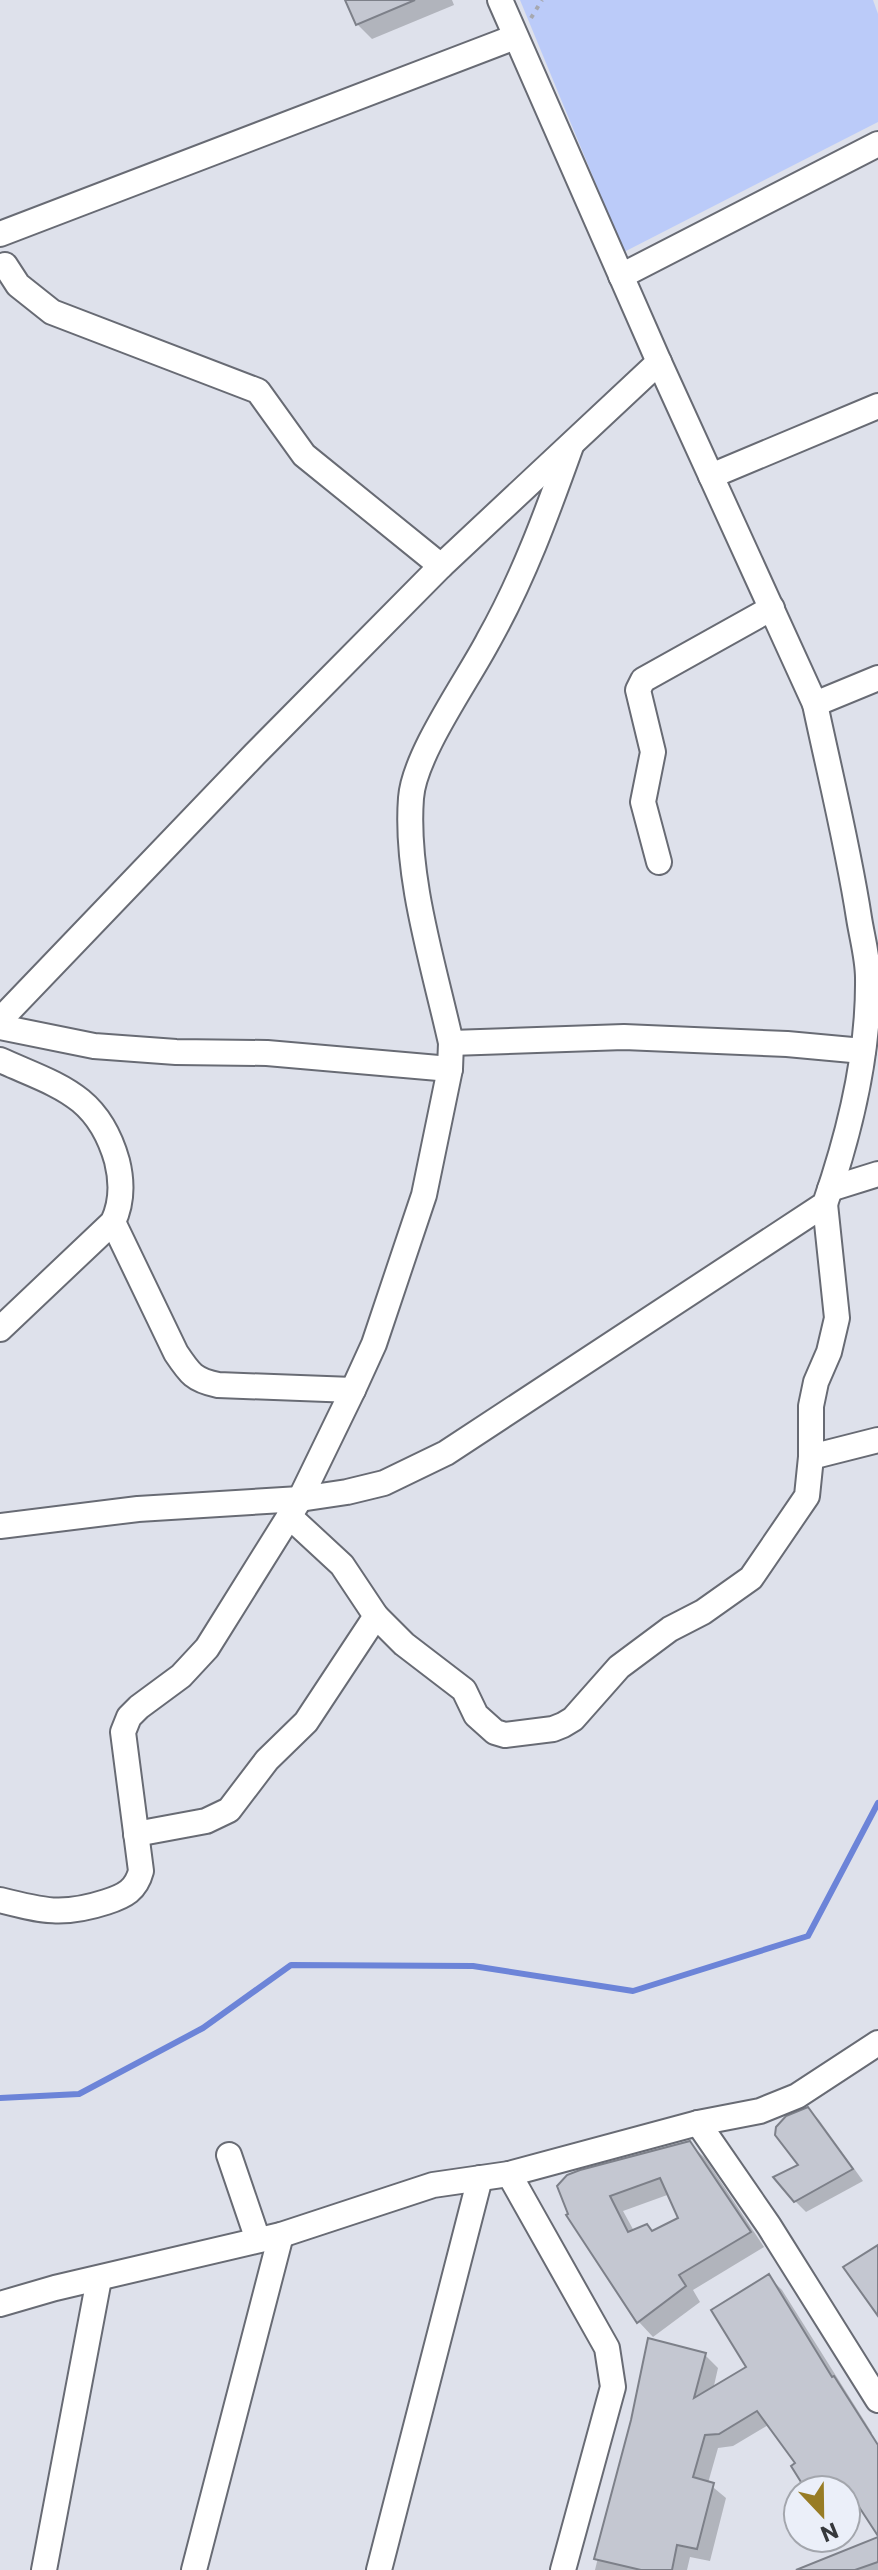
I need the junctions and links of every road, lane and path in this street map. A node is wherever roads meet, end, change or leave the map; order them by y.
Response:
1 (500, 0) edge
2 (515, 37) junction
3 (878, 144) edge
4 (5, 232) edge
5 (3, 272) edge
6 (621, 276) junction
7 (659, 362) junction
8 (875, 416) edge
9 (571, 446) junction
10 (711, 476) junction
11 (441, 566) junction
12 (772, 608) junction
13 (878, 678) edge
14 (815, 704) junction
15 (659, 862) dead end
16 (870, 938) edge
17 (0, 1020) edge
18 (0, 1027) edge
19 (451, 1043) junction
20 (863, 1051) junction
21 (0, 1060) edge
22 (450, 1069) junction
23 (878, 1174) edge
24 (828, 1196) junction
25 (113, 1222) junction
26 (0, 1329) edge
27 (353, 1390) junction
28 (878, 1440) edge
29 (811, 1457) junction
30 (294, 1507) junction
31 (0, 1526) edge
32 (376, 1616) junction
33 (136, 1834) junction
34 (0, 1900) edge
35 (878, 2043) edge
36 (698, 2123) junction
37 (229, 2155) dead end
38 (509, 2174) junction
39 (480, 2178) junction
40 (270, 2238) junction
41 (99, 2279) junction
42 (0, 2304) edge
43 (878, 2400) edge
44 (44, 2570) edge
45 (194, 2570) edge
46 (379, 2570) edge
47 (563, 2570) edge

1 - 2 street
2 - 4 street
2 - 6 street
3 - 6 street
4 - 5 street
5 - 11 street
6 - 7 street
7 - 9 street
7 - 10 street
8 - 10 street
9 - 11 street
9 - 19 street
10 - 12 street
11 - 17 street
12 - 14 street
12 - 15 street
13 - 14 street
14 - 16 street
16 - 20 street
18 - 22 street
19 - 20 street
19 - 22 street
20 - 24 street
21 - 25 street
22 - 27 street
23 - 24 street
24 - 29 street
24 - 30 street
25 - 26 street
25 - 27 street
27 - 30 street
28 - 29 street
29 - 32 street
30 - 31 street
30 - 32 street
30 - 33 street
32 - 33 street
33 - 34 street
35 - 36 street
36 - 38 street
36 - 43 street
37 - 40 street
38 - 39 street
38 - 47 street
39 - 40 street
39 - 46 street
40 - 41 street
40 - 45 street
41 - 42 street
41 - 44 street

